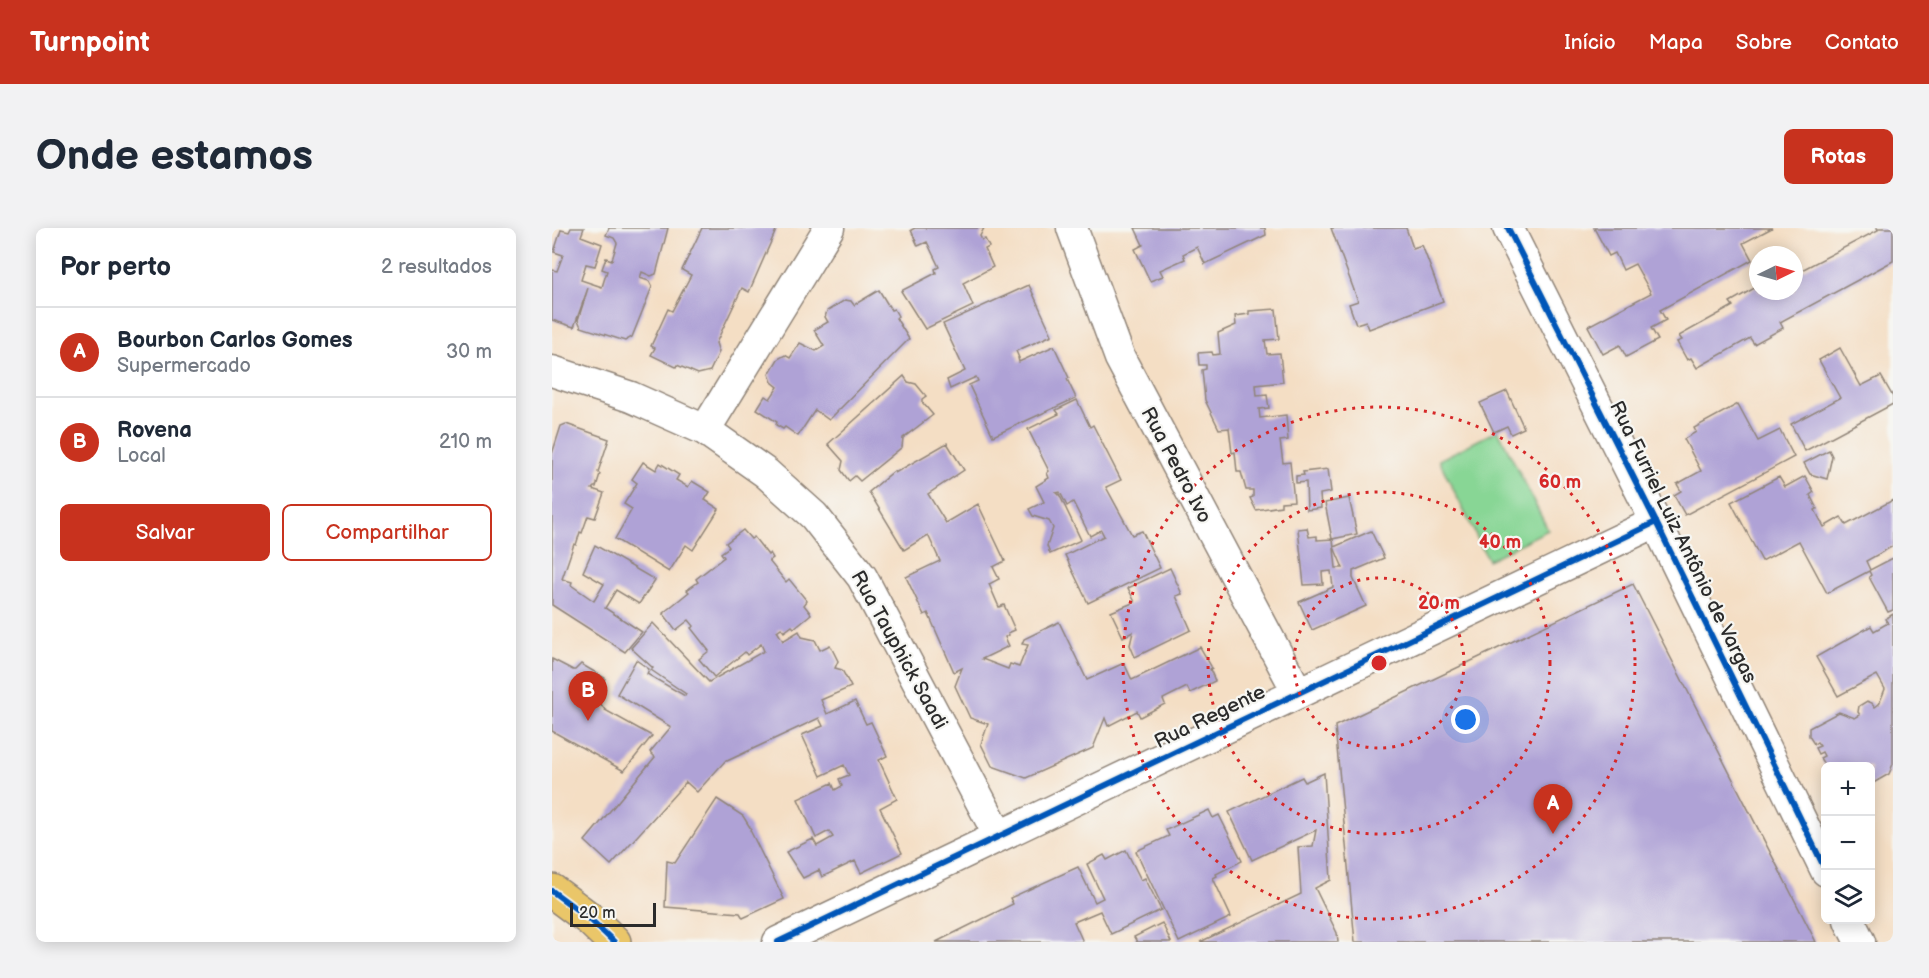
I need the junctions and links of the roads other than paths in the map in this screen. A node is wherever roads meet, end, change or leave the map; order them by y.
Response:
1 (829, 228) edge
2 (1072, 228) edge
3 (1509, 228) edge
4 (552, 371) edge
5 (705, 430) junction
6 (1656, 522) junction
7 (1298, 693) junction
8 (999, 836) junction
9 (1826, 870) edge
10 (552, 891) edge
11 (1851, 924) edge
12 (614, 942) edge
13 (778, 942) edge
14 (1860, 942) edge

1 - 5 street
2 - 7 street, Rua Pedro Ivo
3 - 6 street, Rua Furriel Luiz Antônio de Vargas
4 - 5 street, Rua Tauphick Saadi
5 - 8 street, Rua Tauphick Saadi
6 - 7 street, Rua Regente
6 - 9 street, Rua Furriel Luiz Antônio de Vargas
7 - 8 street, Rua Regente
8 - 13 street, Rua Regente
10 - 12 main road
11 - 14 street

